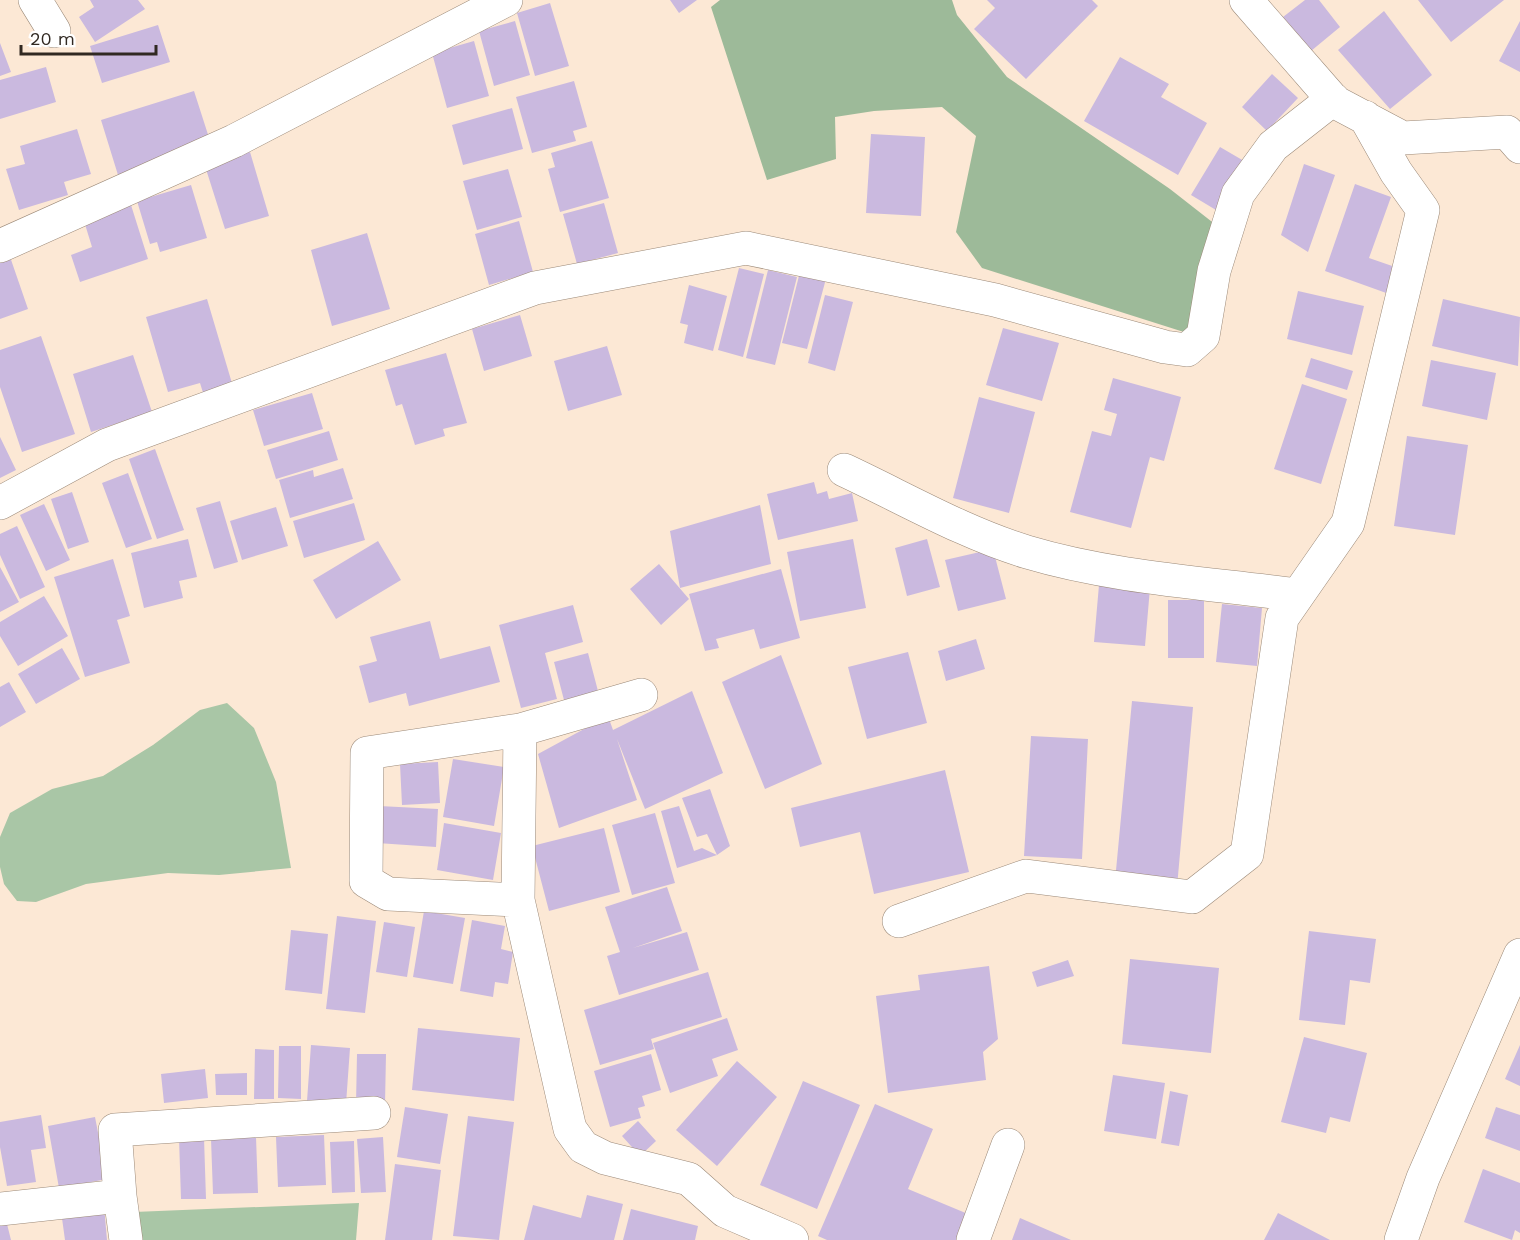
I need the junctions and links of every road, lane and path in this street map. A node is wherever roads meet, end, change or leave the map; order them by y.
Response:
1 (35, 0) edge
2 (506, 0) edge
3 (1246, 0) edge
4 (54, 32) dead end
5 (1333, 99) junction
6 (1365, 117) junction
7 (1520, 147) edge
8 (0, 246) edge
9 (844, 470) dead end
10 (0, 503) edge
11 (1297, 595) junction
12 (641, 695) dead end
13 (520, 730) junction
14 (518, 900) junction
15 (899, 921) dead end
16 (1520, 955) edge
17 (374, 1113) dead end
18 (1008, 1144) dead end
19 (120, 1196) junction
20 (0, 1209) edge
21 (126, 1240) edge
22 (792, 1240) edge
23 (973, 1240) edge
24 (1401, 1240) edge

1 - 4 street
2 - 8 street
3 - 5 street
5 - 6 street
5 - 10 street
6 - 7 street
6 - 11 street
9 - 11 street
11 - 15 street
12 - 13 street
13 - 14 street
13 - 14 street
14 - 22 street
16 - 24 street
17 - 19 street
18 - 23 street
19 - 20 street
19 - 21 street

